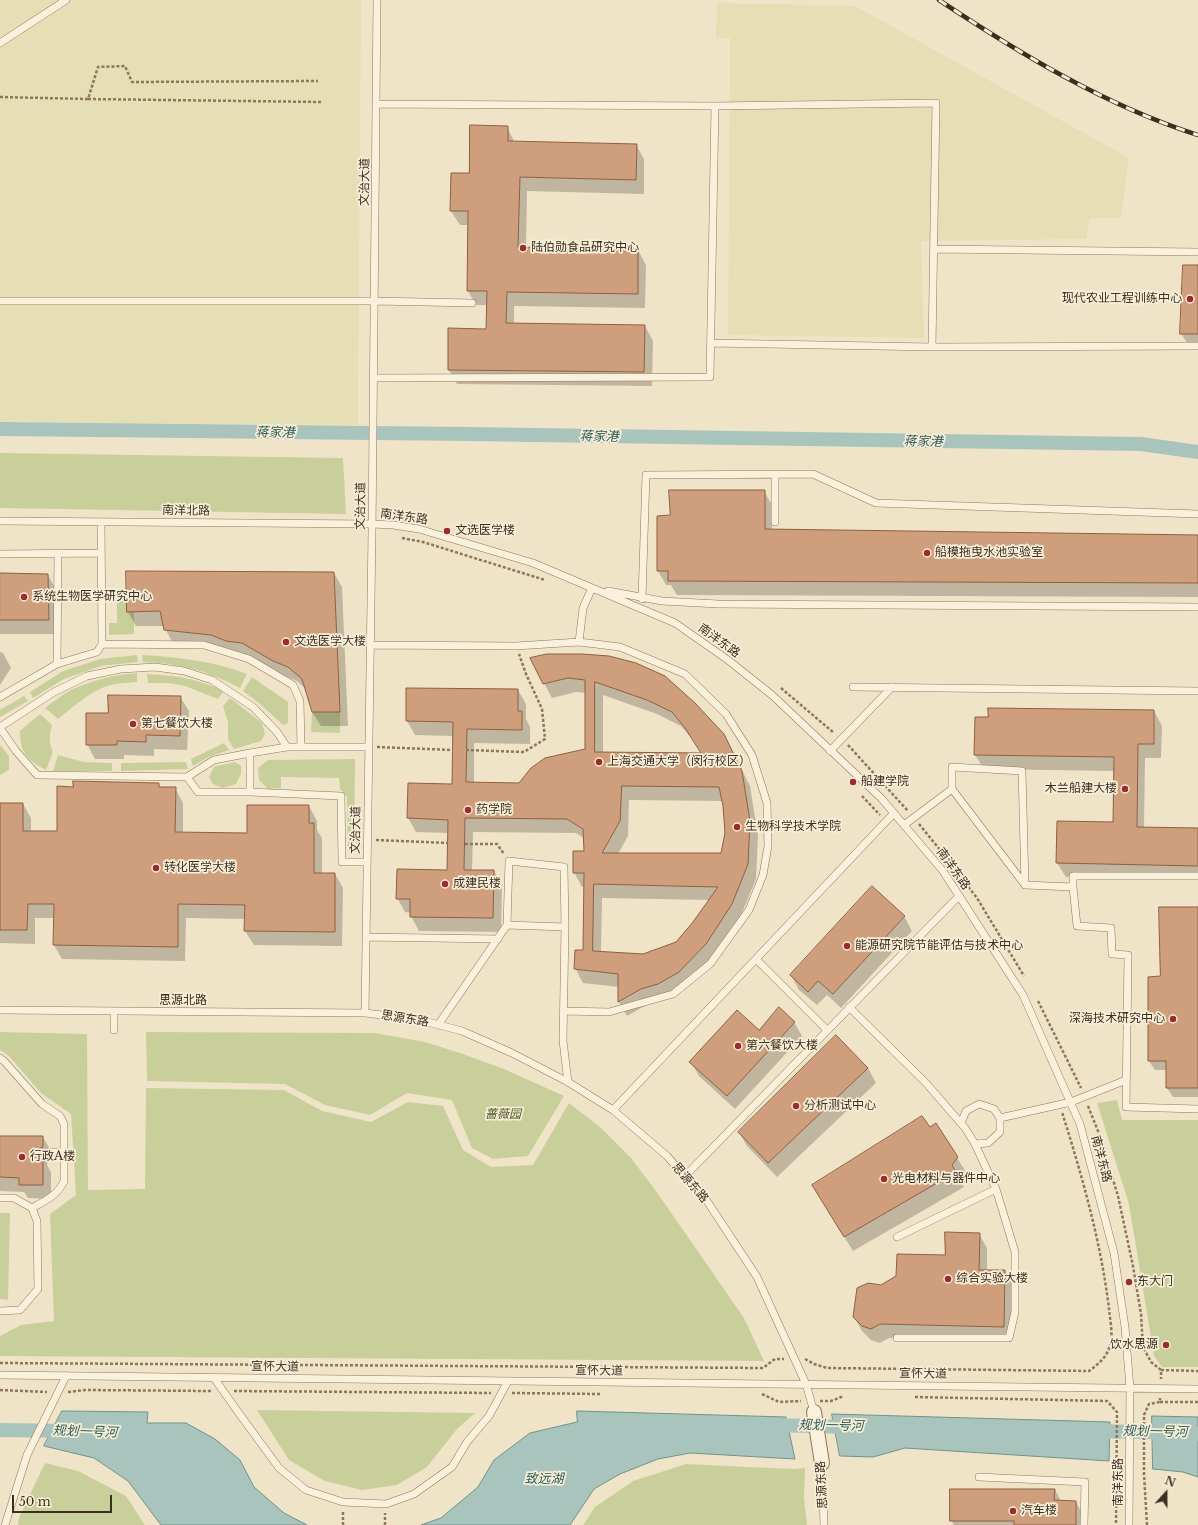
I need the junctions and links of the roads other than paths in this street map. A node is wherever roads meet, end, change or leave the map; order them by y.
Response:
1 (66, 0) edge
2 (377, 0) edge
3 (0, 43) edge
4 (376, 104) junction
5 (715, 106) junction
6 (934, 249) junction
7 (1198, 252) edge
8 (0, 301) edge
9 (374, 301) junction
10 (472, 303) dead end
11 (712, 343) junction
12 (1198, 346) edge
13 (932, 347) junction
14 (374, 378) junction
15 (775, 474) junction
16 (1198, 514) edge
17 (0, 521) edge
18 (101, 522) junction
19 (775, 522) dead end
20 (372, 524) junction
21 (58, 553) junction
22 (102, 553) junction
23 (0, 554) edge
24 (592, 588) junction
25 (642, 599) junction
26 (1198, 606) edge
27 (579, 642) junction
28 (102, 644) junction
29 (370, 645) junction
30 (58, 664) junction
31 (853, 687) dead end
32 (892, 687) junction
33 (1198, 691) edge
34 (0, 697) edge
35 (0, 728) edge
36 (287, 747) junction
37 (302, 747) junction
38 (369, 747) junction
39 (830, 751) junction
40 (250, 753) junction
41 (187, 777) junction
42 (952, 789) junction
43 (250, 792) junction
44 (894, 814) junction
45 (904, 825) junction
46 (367, 862) junction
47 (1198, 876) edge
48 (1025, 884) junction
49 (1073, 887) junction
50 (959, 896) junction
51 (507, 925) junction
52 (565, 927) junction
53 (366, 937) junction
54 (498, 939) junction
55 (756, 959) junction
56 (849, 1007) junction
57 (0, 1010) edge
58 (114, 1011) junction
59 (564, 1011) junction
60 (365, 1013) junction
61 (438, 1025) junction
62 (114, 1030) dead end
63 (827, 1030) junction
64 (0, 1058) edge
65 (1126, 1080) junction
66 (568, 1082) junction
67 (1070, 1102) junction
68 (1198, 1109) edge
69 (613, 1110) junction
70 (1000, 1118) junction
71 (961, 1123) junction
72 (975, 1144) junction
73 (43, 1152) dead end
74 (64, 1152) junction
75 (685, 1176) junction
76 (996, 1189) junction
77 (0, 1198) edge
78 (32, 1208) junction
79 (897, 1237) dead end
80 (0, 1311) edge
81 (898, 1338) dead end
82 (0, 1375) edge
83 (66, 1376) junction
84 (214, 1378) junction
85 (508, 1381) junction
86 (806, 1384) junction
87 (1130, 1388) junction
88 (1198, 1389) edge
89 (812, 1406) joint
90 (822, 1463) joint
91 (979, 1477) dead end
92 (5, 1525) edge
93 (824, 1525) edge
94 (1084, 1525) edge
95 (1129, 1525) edge

1 - 3 lane
2 - 4 lane, 文治大道
4 - 5 lane
4 - 9 lane, 文治大道
5 - 6 lane
5 - 11 lane
6 - 7 lane
6 - 13 lane
8 - 9 lane
9 - 10 lane
9 - 14 lane, 文治大道
11 - 13 lane
11 - 14 lane
12 - 13 lane
14 - 20 lane, 文治大道
15 - 16 lane
15 - 19 lane
15 - 25 lane
17 - 18 lane, 南洋北路
18 - 20 lane, 南洋北路
18 - 22 lane
20 - 24 lane, 南洋东路
20 - 29 lane, 文治大道
21 - 22 lane
21 - 23 lane
21 - 30 lane
22 - 28 lane
24 - 25 lane
24 - 27 lane
24 - 39 lane, 南洋东路
25 - 26 lane
27 - 29 lane
27 - 59 lane
28 - 30 lane
28 - 37 lane
29 - 38 lane, 文治大道
30 - 34 lane
31 - 32 lane
32 - 33 lane
32 - 39 lane
35 - 36 lane
35 - 41 lane
36 - 37 lane
36 - 40 lane
37 - 38 lane
38 - 46 lane, 文治大道
39 - 44 lane, 南洋东路
40 - 41 lane
40 - 43 lane
41 - 43 lane
42 - 45 lane
42 - 48 lane
42 - 48 lane
43 - 46 lane
44 - 45 lane, 南洋东路
44 - 55 lane
45 - 50 lane, 南洋东路
46 - 53 lane, 文治大道
47 - 49 lane
48 - 49 lane
49 - 65 lane
50 - 56 lane
50 - 67 lane, 南洋东路
51 - 52 lane
51 - 52 lane
51 - 54 lane
52 - 59 lane
53 - 54 lane
53 - 60 lane, 文治大道
54 - 61 lane
55 - 63 lane
55 - 69 lane
56 - 63 lane
56 - 71 lane
57 - 58 lane, 思源北路
58 - 60 lane, 思源北路
58 - 62 lane
59 - 66 lane
60 - 61 lane, 思源东路
61 - 66 lane, 思源东路
63 - 75 lane
64 - 74 lane
65 - 67 lane
65 - 68 lane
66 - 69 lane, 思源东路
67 - 70 lane
67 - 87 lane, 南洋东路
69 - 75 lane, 思源东路
70 - 71 lane
70 - 72 lane
71 - 72 lane
72 - 76 lane
73 - 74 lane
74 - 78 lane
75 - 86 lane, 思源东路
76 - 79 lane
76 - 81 lane
77 - 78 lane
78 - 80 lane
82 - 83 lane, 宣怀大道
83 - 84 lane, 宣怀大道
83 - 92 lane
84 - 85 lane, 宣怀大道
84 - 85 lane
85 - 86 lane, 宣怀大道
86 - 87 lane, 宣怀大道
86 - 89 lane, 思源东路
87 - 88 lane, 宣怀大道
87 - 95 lane, 南洋东路
89 - 90 street, 思源东路
90 - 93 lane, 思源东路
91 - 94 lane

